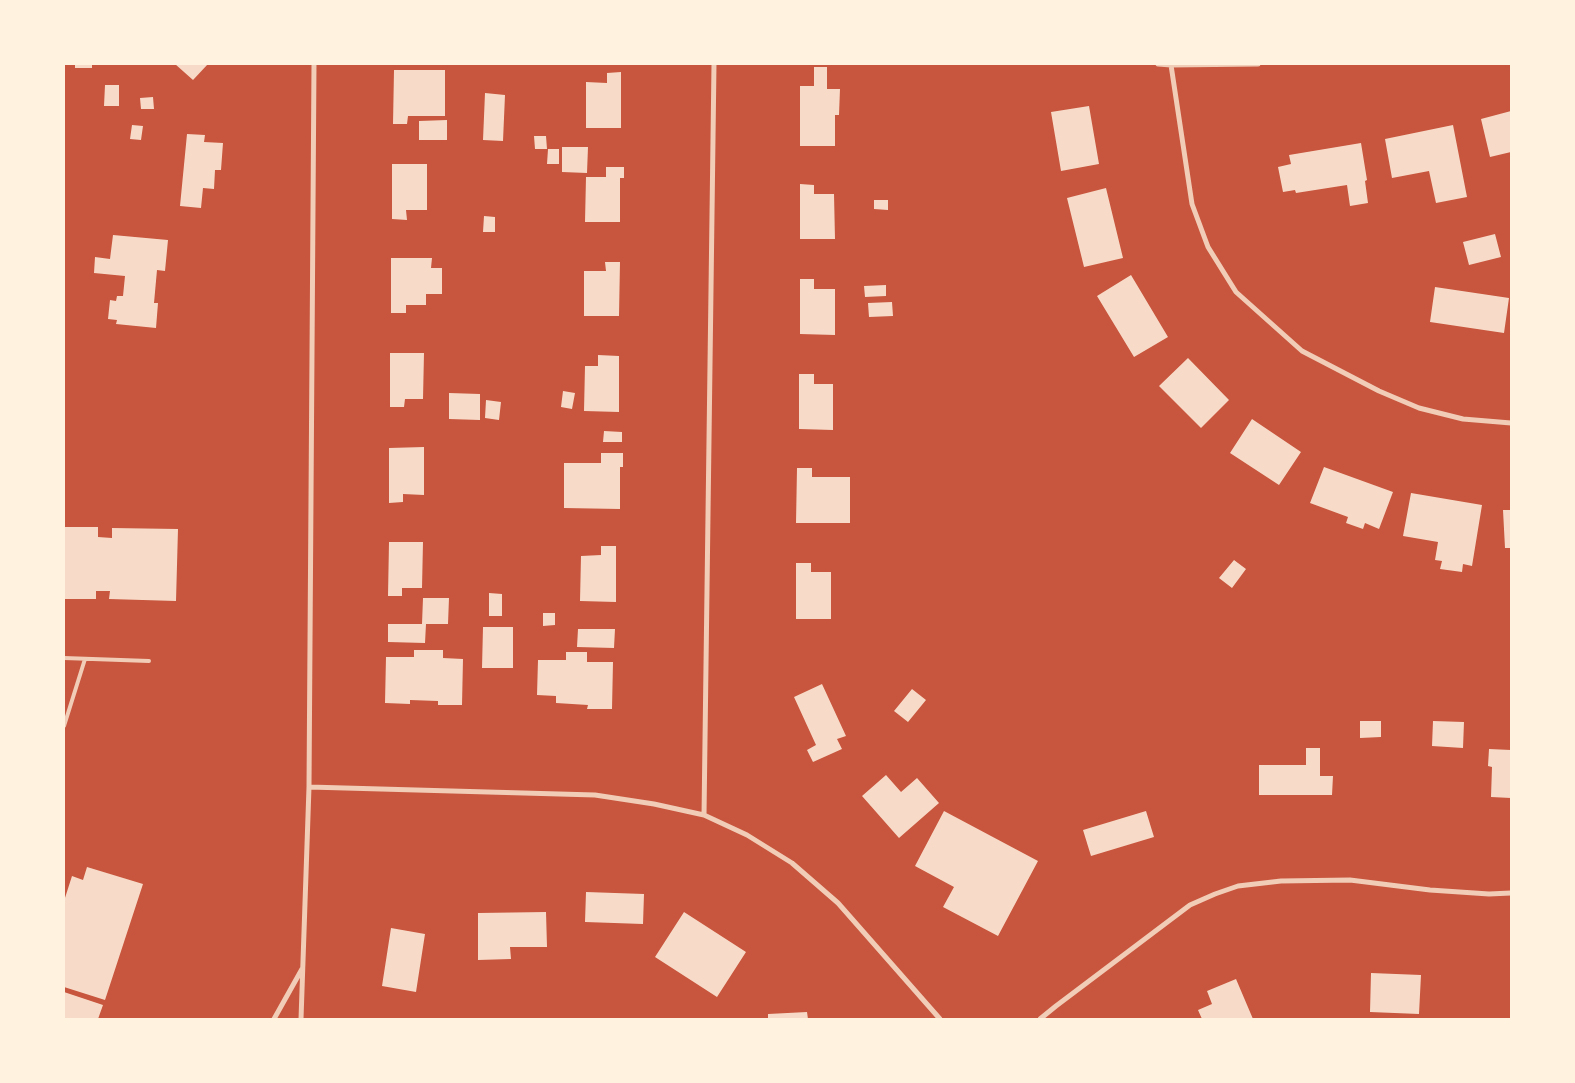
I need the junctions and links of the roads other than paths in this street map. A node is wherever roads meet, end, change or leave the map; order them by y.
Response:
1 (314, 64) edge
2 (714, 64) edge
3 (1158, 64) edge
4 (1258, 64) edge
5 (1171, 65) junction
6 (1511, 423) edge
7 (64, 658) edge
8 (85, 659) junction
9 (149, 662) dead end
10 (64, 726) edge
11 (309, 787) junction
12 (704, 815) junction
13 (1511, 893) edge
14 (303, 966) junction
15 (274, 1019) edge
16 (301, 1019) edge
17 (940, 1019) edge
18 (1040, 1019) edge

1 - 11 street
2 - 12 street
3 - 5 street
4 - 5 street
5 - 6 street
7 - 8 lane
8 - 9 lane
8 - 10 lane
11 - 12 street
11 - 14 street
12 - 17 street
13 - 18 street
14 - 15 street
14 - 16 street

